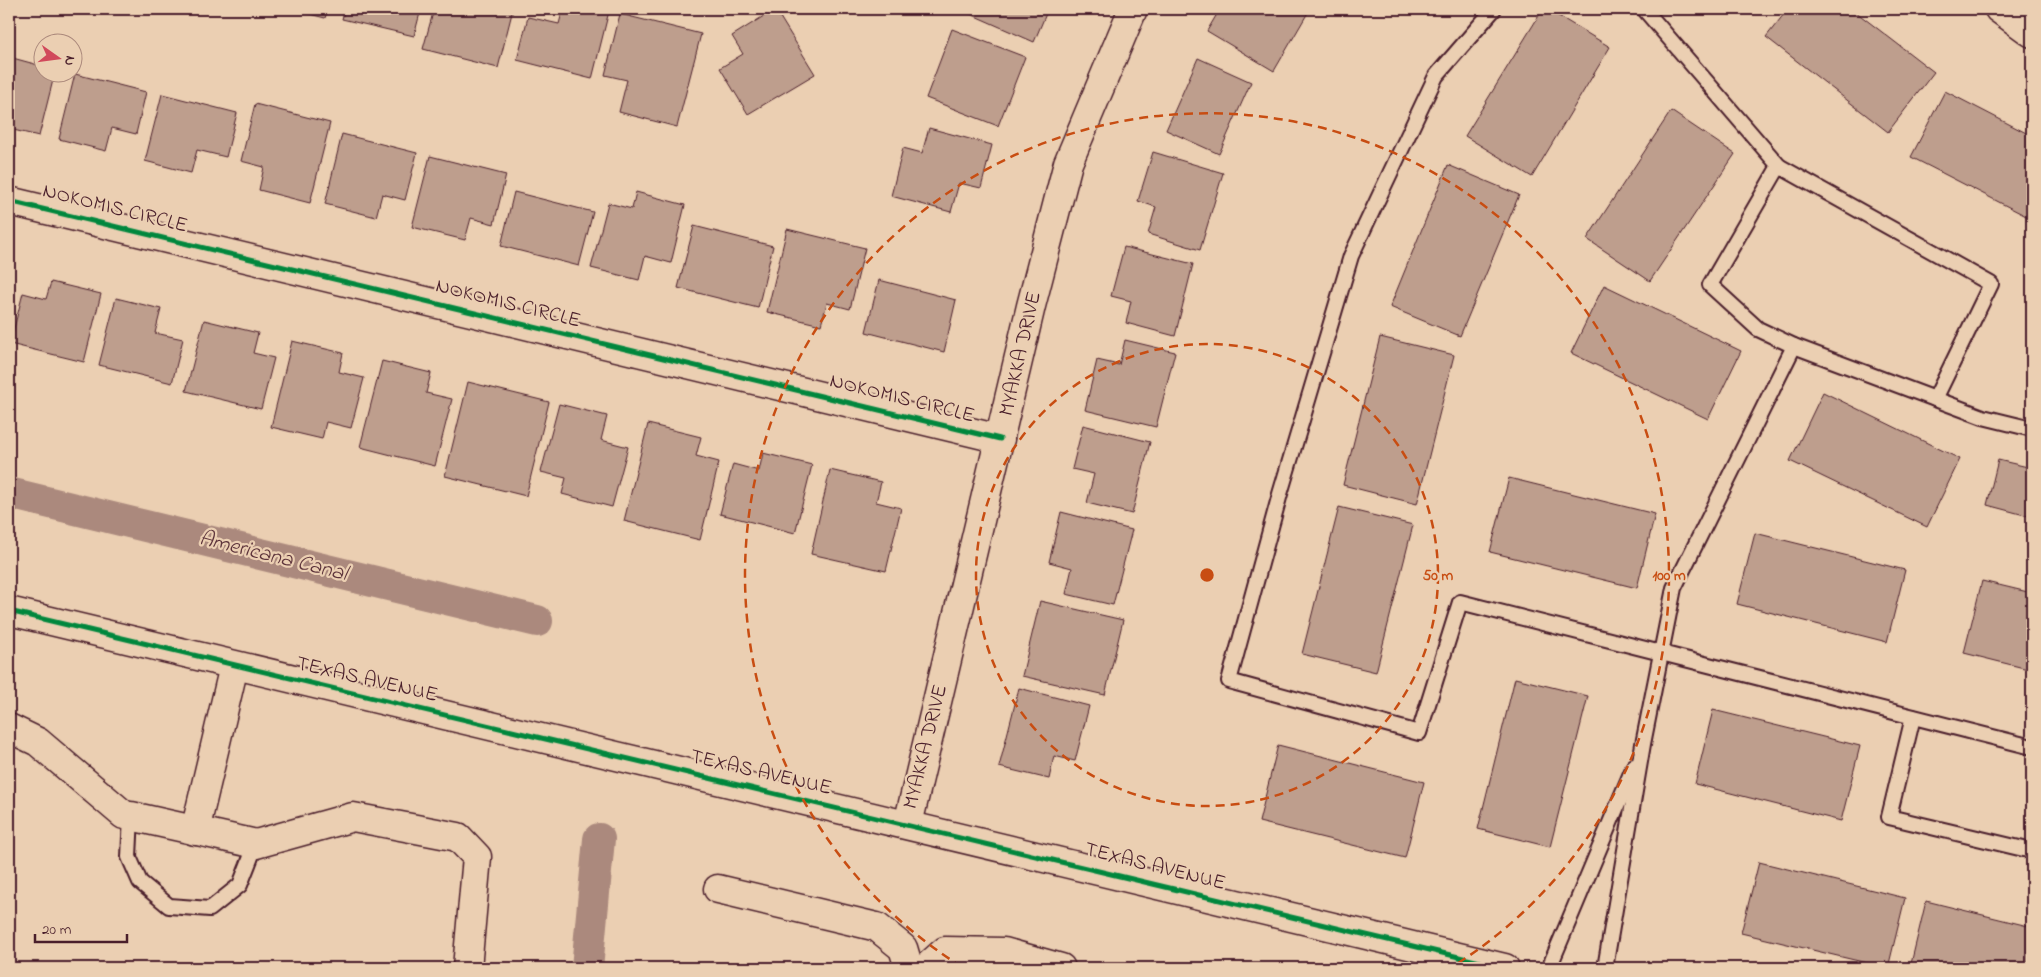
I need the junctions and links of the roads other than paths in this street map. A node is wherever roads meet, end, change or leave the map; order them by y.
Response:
1 (1133, 9) edge
2 (1494, 9) edge
3 (1644, 9) edge
4 (1999, 9) edge
5 (2032, 33) edge
6 (1779, 166) junction
7 (9, 201) edge
8 (1794, 346) junction
9 (1935, 399) junction
10 (2032, 429) edge
11 (1000, 439) junction
12 (9, 611) edge
13 (1662, 654) junction
14 (234, 666) junction
15 (1913, 717) junction
16 (9, 728) edge
17 (1643, 744) junction
18 (2032, 747) edge
19 (131, 816) junction
20 (908, 824) junction
21 (195, 831) junction
22 (256, 844) junction
23 (2032, 851) edge
24 (718, 889) dead end
25 (467, 968) edge
26 (909, 968) edge
27 (926, 968) edge
28 (1061, 968) edge
29 (1505, 968) edge
30 (1549, 968) edge
31 (1606, 968) edge

1 - 11 street, MYAKKA DRIVE
2 - 13 lane
3 - 6 lane
4 - 5 street
6 - 8 lane
6 - 9 lane
7 - 11 street, NOKOMIS CIRCLE
8 - 9 lane
8 - 13 lane
9 - 10 lane
11 - 20 street, MYAKKA DRIVE
12 - 14 street, TEXAS AVENUE
13 - 15 lane
13 - 17 lane
14 - 20 street, TEXAS AVENUE
14 - 21 street
15 - 18 lane
15 - 23 lane
16 - 19 street
17 - 30 lane
17 - 31 lane
19 - 21 street
19 - 22 lane
20 - 29 street, TEXAS AVENUE
21 - 22 street
22 - 25 street
24 - 26 street
27 - 28 street

